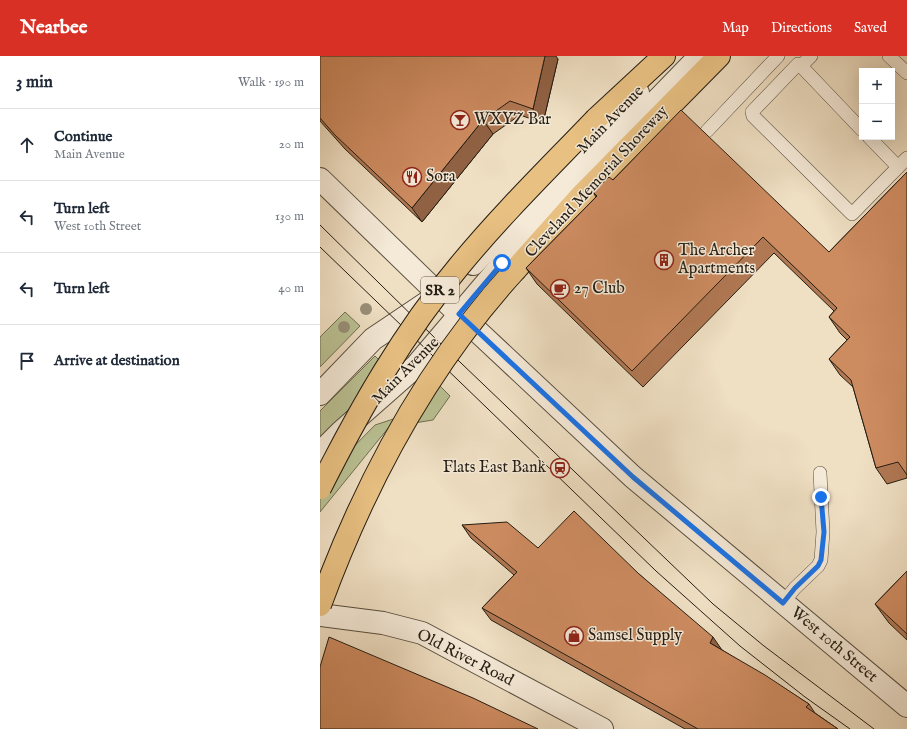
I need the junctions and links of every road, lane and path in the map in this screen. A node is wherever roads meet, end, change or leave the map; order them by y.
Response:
1 (647, 56) edge
2 (664, 56) edge
3 (674, 56) edge
4 (700, 56) edge
5 (719, 56) edge
6 (778, 56) edge
7 (811, 56) edge
8 (889, 56) edge
9 (796, 62) edge
10 (907, 73) edge
11 (596, 119) junction
12 (859, 127) edge
13 (707, 131) dead end
14 (873, 140) edge
15 (903, 162) edge
16 (320, 179) edge
17 (439, 294) junction
18 (459, 314) junction
19 (320, 394) edge
20 (320, 453) edge
21 (820, 474) dead end
22 (320, 488) edge
23 (783, 603) junction
24 (320, 605) edge
25 (320, 615) edge
26 (907, 706) edge
27 (602, 729) edge

1 - 11 highway
2 - 11 highway, SR 2
3 - 17 street, Main Avenue
4 - 18 street, Main Avenue
5 - 24 highway, Cleveland Memorial Shoreway / SR 2, bridge
6 - 13 lane
7 - 9 lane
8 - 10 lane
9 - 12 lane
9 - 15 lane
11 - 22 highway, SR 2, bridge
14 - 15 lane
16 - 17 street, West 10th Street
17 - 18 street, West 10th Street
17 - 19 street, Main Avenue
18 - 20 street, Main Avenue
18 - 23 street, West 10th Street
21 - 23 lane
23 - 26 street, West 10th Street
25 - 27 street, Old River Road

